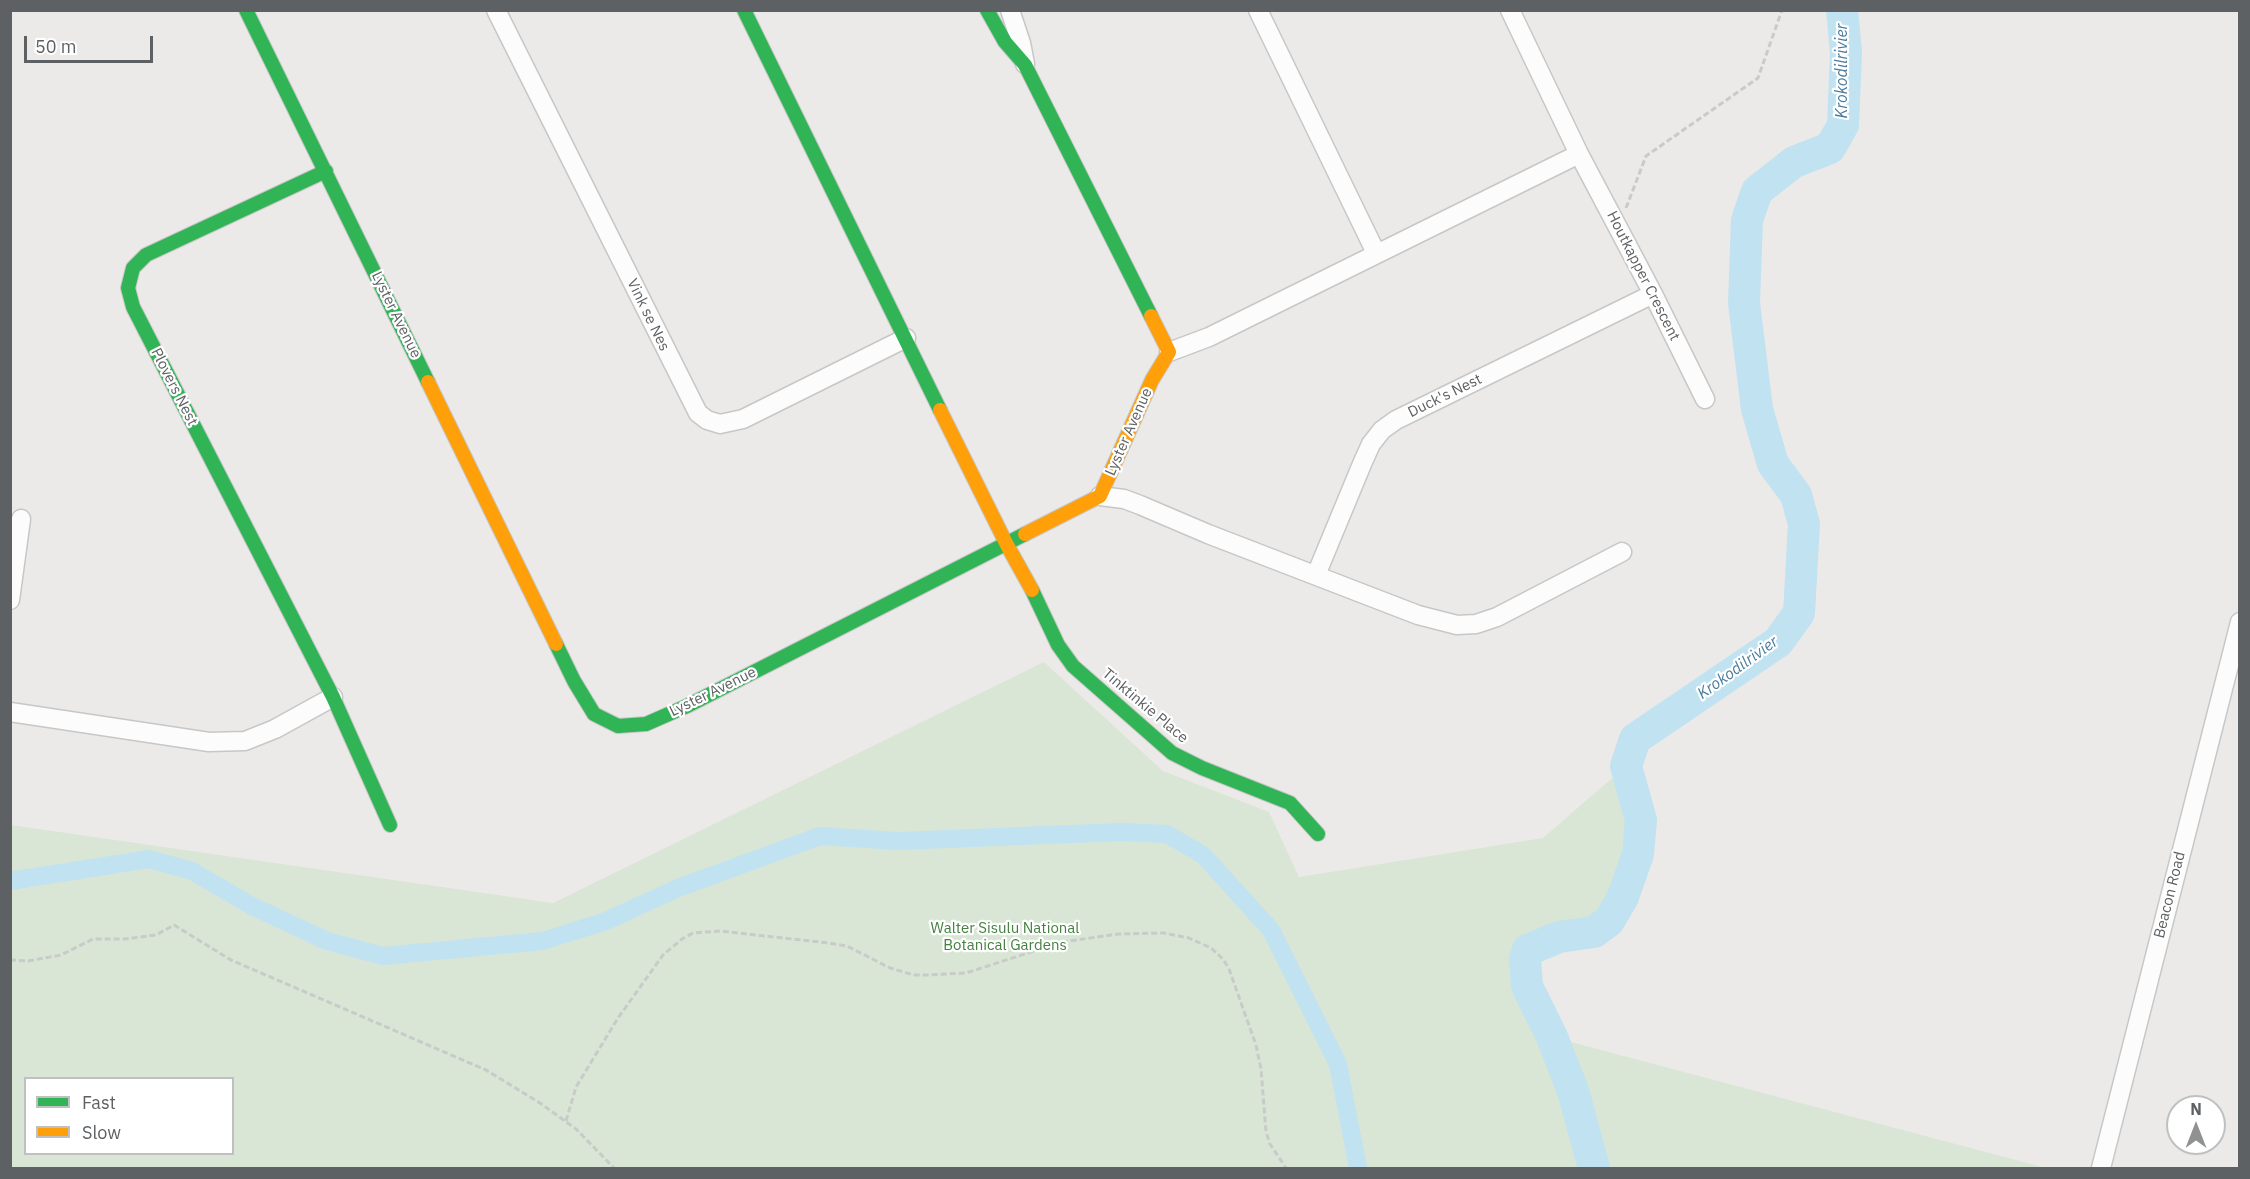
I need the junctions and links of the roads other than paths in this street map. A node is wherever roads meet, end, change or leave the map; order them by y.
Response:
1 (246, 10) edge
2 (496, 10) edge
3 (744, 10) edge
4 (987, 10) edge
5 (1010, 10) edge
6 (1258, 10) edge
7 (1510, 10) edge
8 (1025, 64) junction
9 (1579, 154) junction
10 (326, 171) junction
11 (1376, 253) junction
12 (1653, 294) junction
13 (906, 338) junction
14 (1169, 352) junction
15 (1705, 399) dead end
16 (1100, 496) junction
17 (21, 519) dead end
18 (1007, 545) junction
19 (1622, 552) dead end
20 (1316, 575) junction
21 (10, 600) edge
22 (2240, 622) edge
23 (333, 697) junction
24 (10, 712) edge
25 (390, 825) dead end
26 (1318, 834) dead end
27 (2101, 1168) edge

1 - 10 street, Lyster Avenue
2 - 13 street, Vink se Nes
3 - 13 street
4 - 8 street
5 - 8 street
6 - 11 street
7 - 9 street, Houtkapper Crescent
8 - 14 street
9 - 11 street
9 - 12 street, Houtkapper Crescent
10 - 18 street, Lyster Avenue
10 - 23 street, Plovers Nest
11 - 14 street
12 - 15 street, Houtkapper Crescent
12 - 20 street, Duck's Nest
13 - 18 street
14 - 16 street, Lyster Avenue
16 - 18 street, Lyster Avenue
16 - 20 street
17 - 21 street
18 - 26 street, Tinktinkie Place
19 - 20 street
22 - 27 street, Beacon Road
23 - 24 street
23 - 25 street, Plovers Nest

